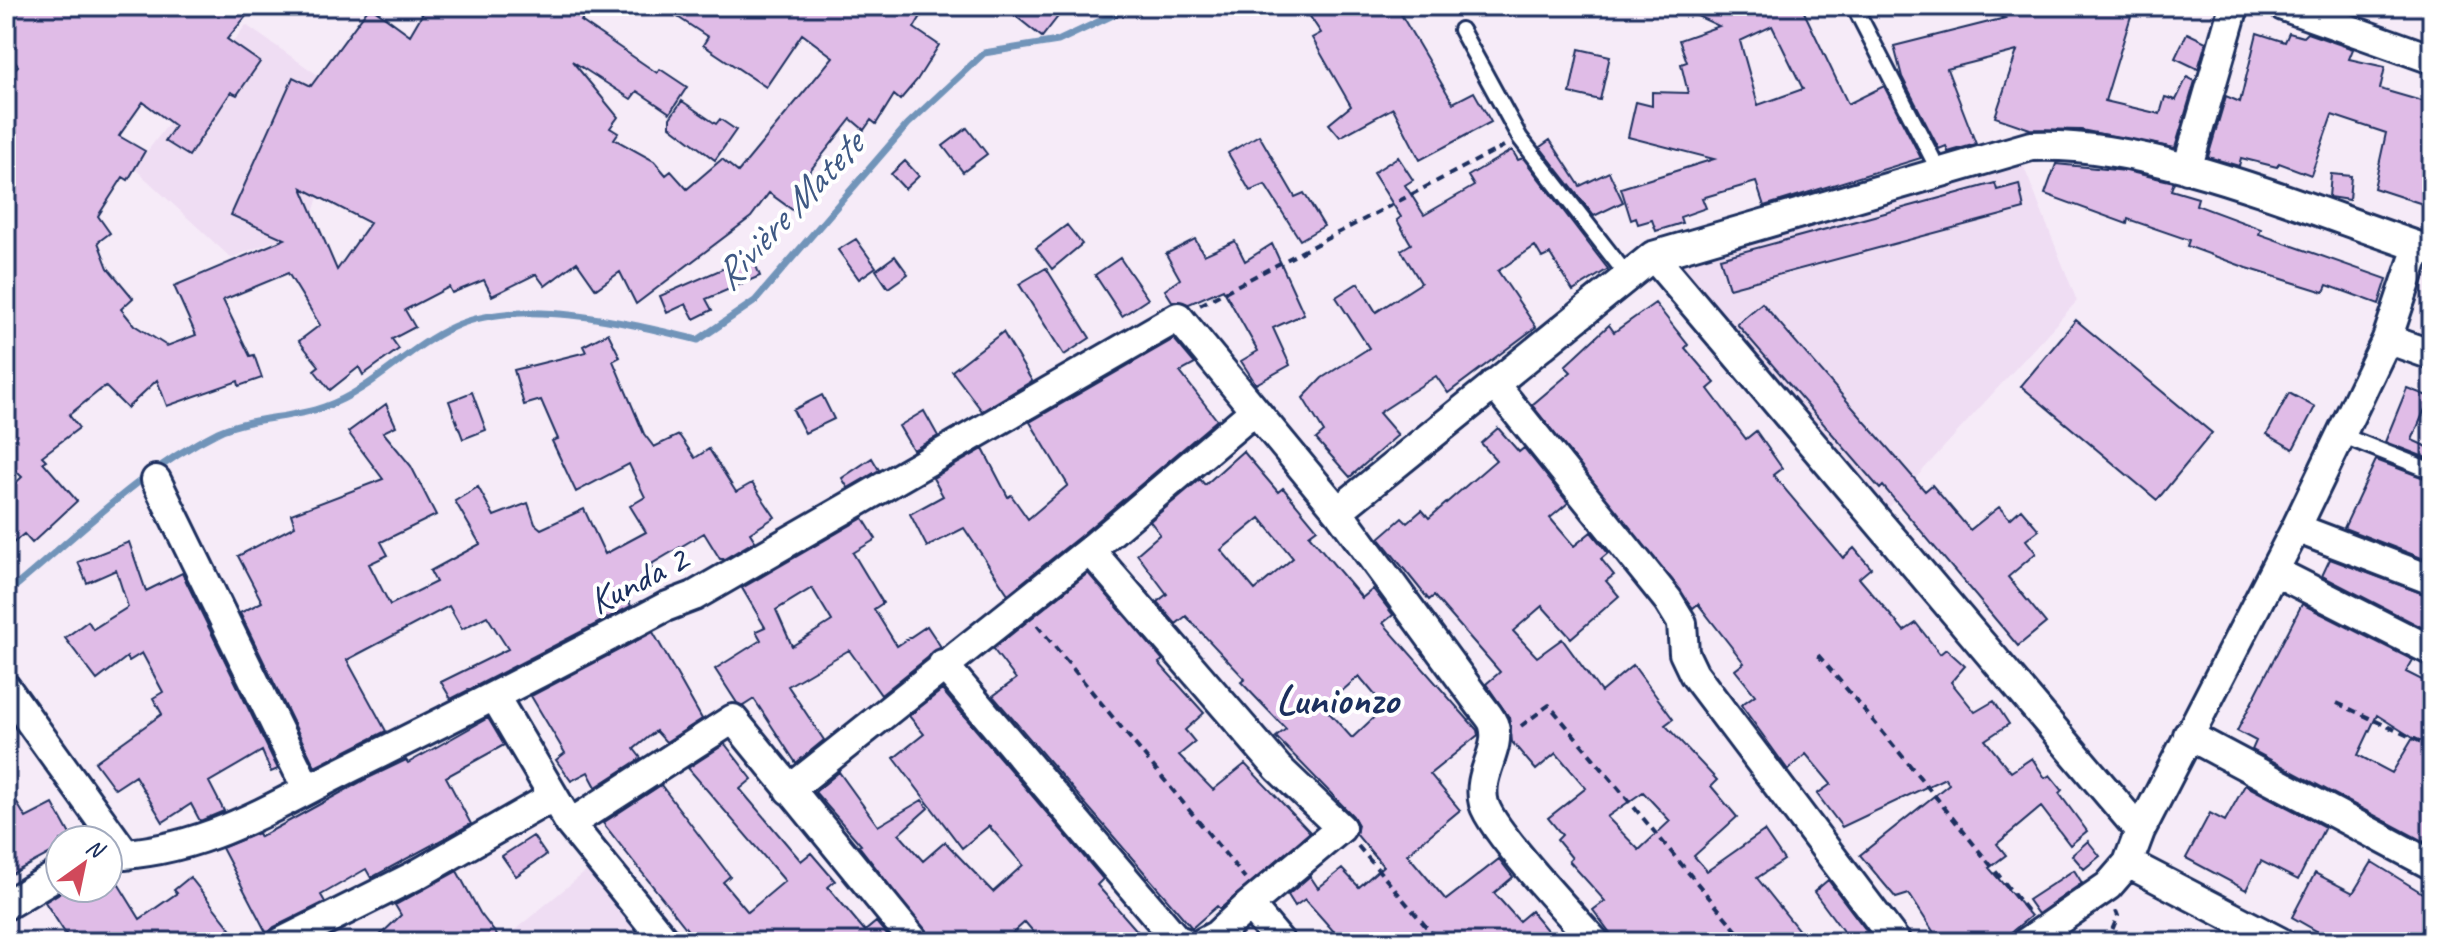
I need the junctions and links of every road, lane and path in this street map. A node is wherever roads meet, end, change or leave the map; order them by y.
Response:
1 (1854, 6) edge
2 (2234, 6) edge
3 (2283, 6) edge
4 (1461, 30) dead end
5 (2432, 59) edge
6 (1520, 138) junction
7 (2187, 169) junction
8 (1939, 171) junction
9 (2425, 249) edge
10 (1653, 256) junction
11 (1626, 274) junction
12 (1178, 317) junction
13 (2387, 339) junction
14 (2432, 355) edge
15 (1494, 384) junction
16 (1254, 411) junction
17 (2341, 435) junction
18 (2432, 471) edge
19 (156, 480) dead end
20 (1338, 511) junction
21 (2296, 528) junction
22 (1090, 550) junction
23 (2274, 571) junction
24 (2432, 580) edge
25 (1021, 605) junction
26 (2432, 651) edge
27 (1818, 655) dead end
28 (943, 664) junction
29 (6, 688) edge
30 (495, 697) junction
31 (2337, 703) dead end
32 (1549, 705) dead end
33 (2188, 735) junction
34 (2432, 747) edge
35 (307, 789) junction
36 (789, 790) junction
37 (552, 797) junction
38 (96, 824) edge
39 (570, 824) junction
40 (1341, 828) junction
41 (2140, 831) junction
42 (124, 854) edge
43 (2128, 863) junction
44 (2432, 865) edge
45 (44, 882) edge
46 (1254, 900) junction
47 (6, 905) edge
48 (2035, 937) edge
49 (282, 942) edge
50 (666, 942) edge
51 (915, 942) edge
52 (1183, 942) edge
53 (1204, 942) edge
54 (1280, 942) edge
55 (1439, 942) edge
56 (1595, 942) edge
57 (1746, 942) edge
58 (1896, 942) edge
59 (2280, 942) edge

1 - 8 lane
2 - 7 street
3 - 5 street
4 - 6 lane
6 - 11 lane
6 - 12 path
7 - 8 street
7 - 9 street
8 - 10 street
9 - 13 street
10 - 11 street
10 - 41 street
11 - 15 street
12 - 16 street
12 - 30 street, Kunda 2
13 - 14 street
13 - 17 street
15 - 20 street
15 - 58 street
16 - 20 street
16 - 22 street
17 - 18 lane
17 - 21 street
19 - 35 street
20 - 56 street
21 - 23 street
21 - 24 street
22 - 25 street
22 - 40 street
23 - 26 street
23 - 33 street
25 - 28 street
25 - 46 path
27 - 48 path
28 - 36 street
28 - 52 street
29 - 38 street
30 - 35 street, Kunda 2
30 - 37 street
31 - 34 path
32 - 57 path
33 - 41 street
33 - 44 street
35 - 42 street, Kunda 2
36 - 39 street
36 - 51 street
37 - 39 street
37 - 49 street
39 - 50 street
40 - 46 street
40 - 55 path
41 - 43 street
43 - 48 street
43 - 59 street
45 - 47 street
46 - 53 street
46 - 54 street

